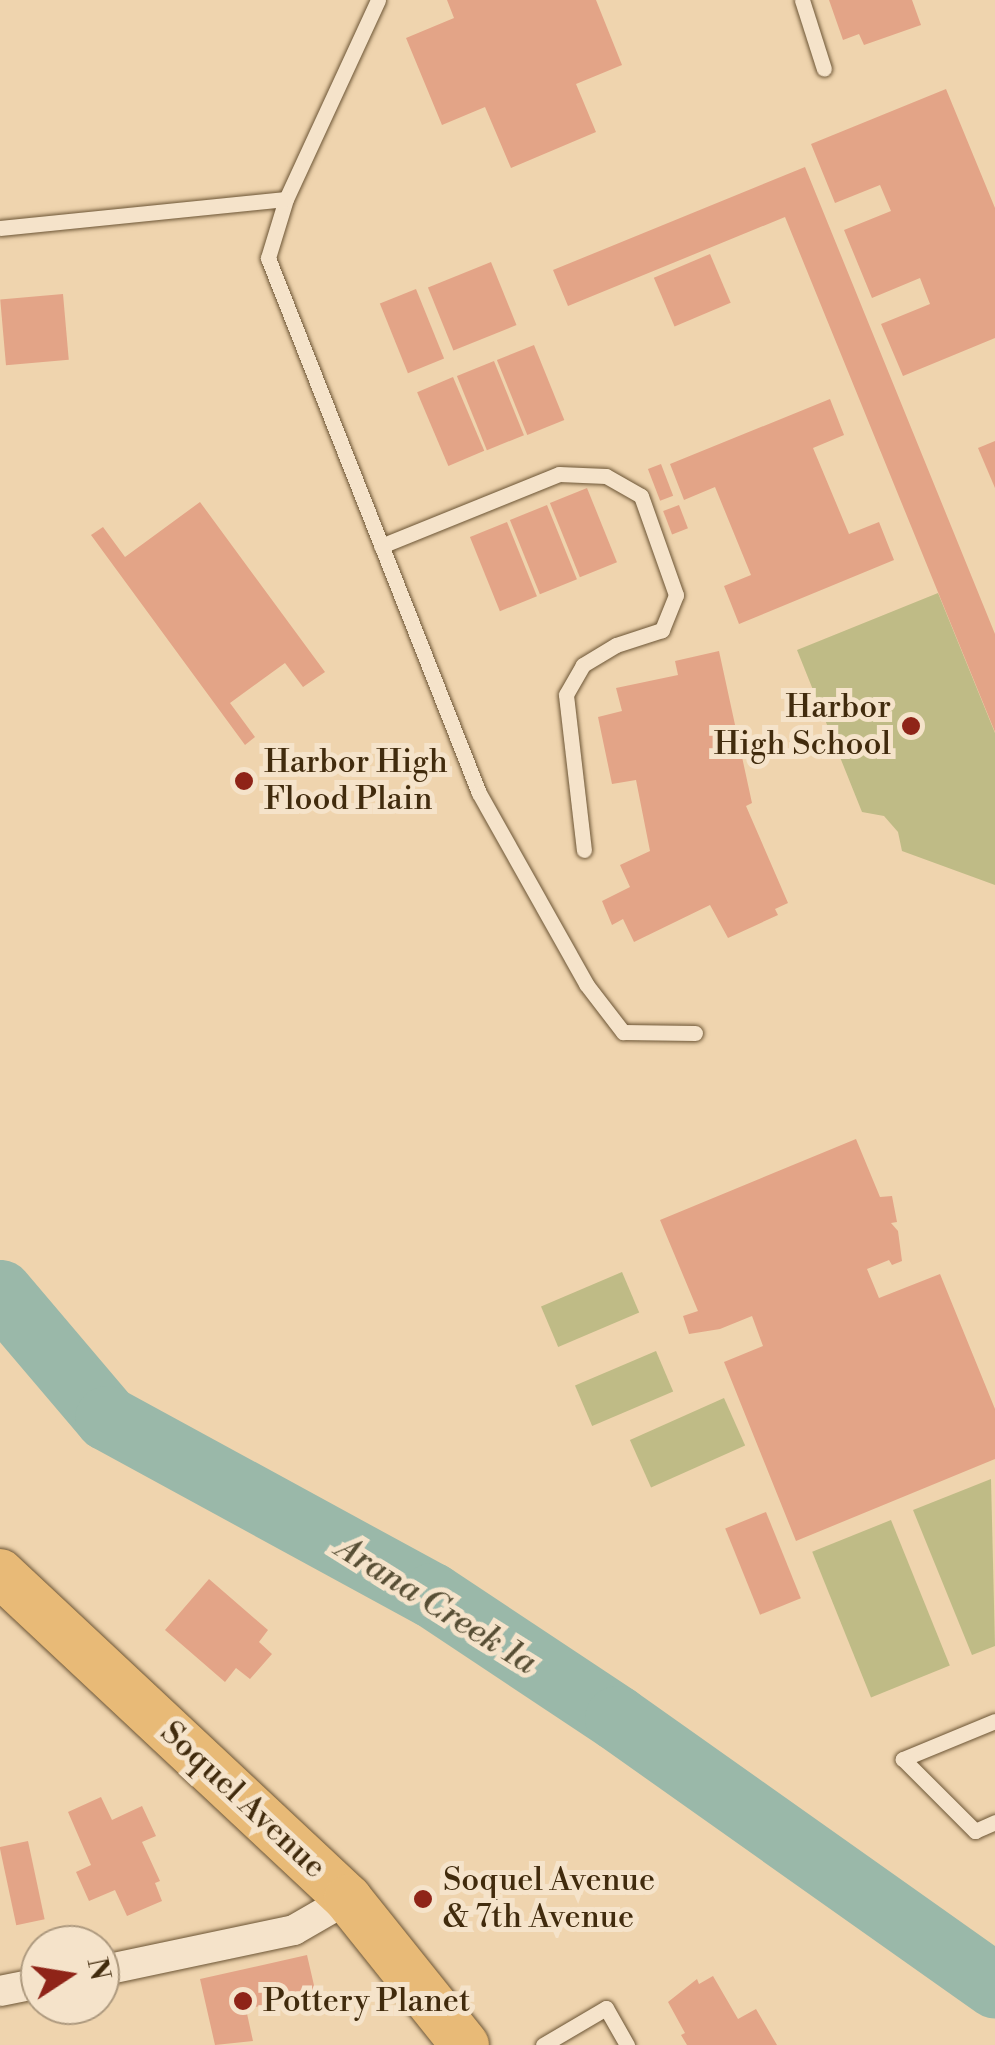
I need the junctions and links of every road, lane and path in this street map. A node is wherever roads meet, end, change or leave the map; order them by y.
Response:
1 (378, 0) edge
2 (802, 0) edge
3 (824, 69) dead end
4 (286, 199) junction
5 (0, 228) edge
6 (381, 546) junction
7 (584, 850) dead end
8 (695, 1033) dead end
9 (0, 1573) edge
10 (995, 1721) edge
11 (995, 1822) edge
12 (348, 1899) junction
13 (120, 1966) edge
14 (465, 2045) edge
15 (543, 2045) edge
16 (627, 2045) edge

1 - 4 lane
2 - 3 lane
4 - 5 lane
4 - 6 lane
6 - 7 lane
6 - 8 lane
9 - 12 main road, Soquel Avenue
10 - 11 lane
12 - 13 street
12 - 14 main road, Soquel Avenue
15 - 16 lane

